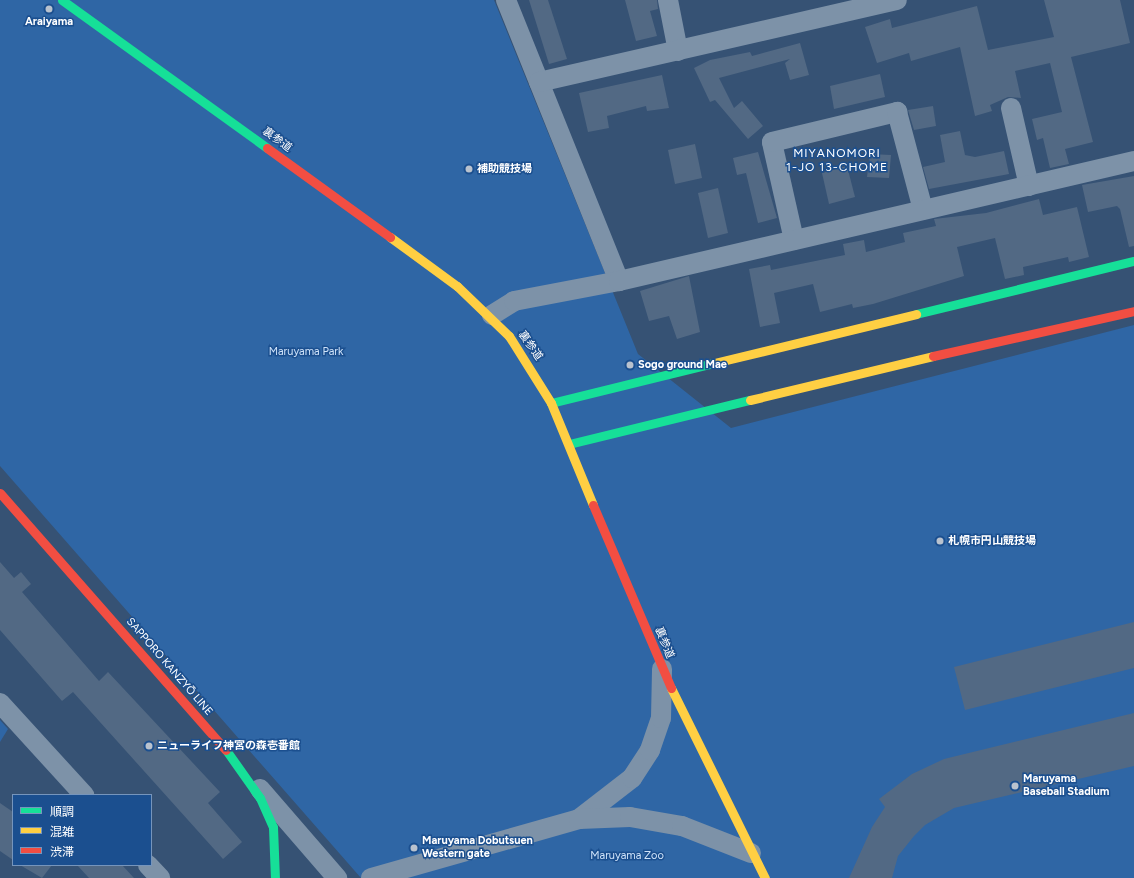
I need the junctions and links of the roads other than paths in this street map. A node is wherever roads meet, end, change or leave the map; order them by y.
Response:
1 (62, 0) edge
2 (506, 0) edge
3 (668, 0) edge
4 (897, 0) edge
5 (678, 51) junction
6 (539, 82) junction
7 (1011, 108) dead end
8 (1134, 161) edge
9 (1029, 186) junction
10 (923, 210) junction
11 (794, 240) junction
12 (1134, 260) edge
13 (619, 281) junction
14 (1134, 311) edge
15 (492, 316) junction
16 (551, 403) junction
17 (569, 444) junction
18 (0, 493) edge
19 (662, 669) junction
20 (0, 703) edge
21 (238, 764) junction
22 (83, 794) edge
23 (579, 819) junction
24 (751, 853) junction
25 (149, 866) edge
26 (160, 878) edge
27 (276, 878) edge
28 (337, 878) edge
29 (371, 878) edge
30 (765, 878) edge

1 - 15 street, 裏参道
2 - 6 street
3 - 5 street
4 - 5 street
5 - 6 street
6 - 13 street
7 - 9 street
8 - 9 street
9 - 10 street
10 - 11 street
10 - 11 street
11 - 13 street
12 - 16 street
13 - 15 street
14 - 17 street
15 - 16 street, 裏参道
16 - 17 street, 裏参道
17 - 19 street, 裏参道
18 - 21 street, SAPPORO KANZYŌ LINE
19 - 23 street
19 - 24 street, 裏参道
20 - 22 street
21 - 27 street, SAPPORO KANZYŌ LINE
21 - 28 street
23 - 24 street
23 - 29 street
24 - 30 street, 裏参道
25 - 26 street

